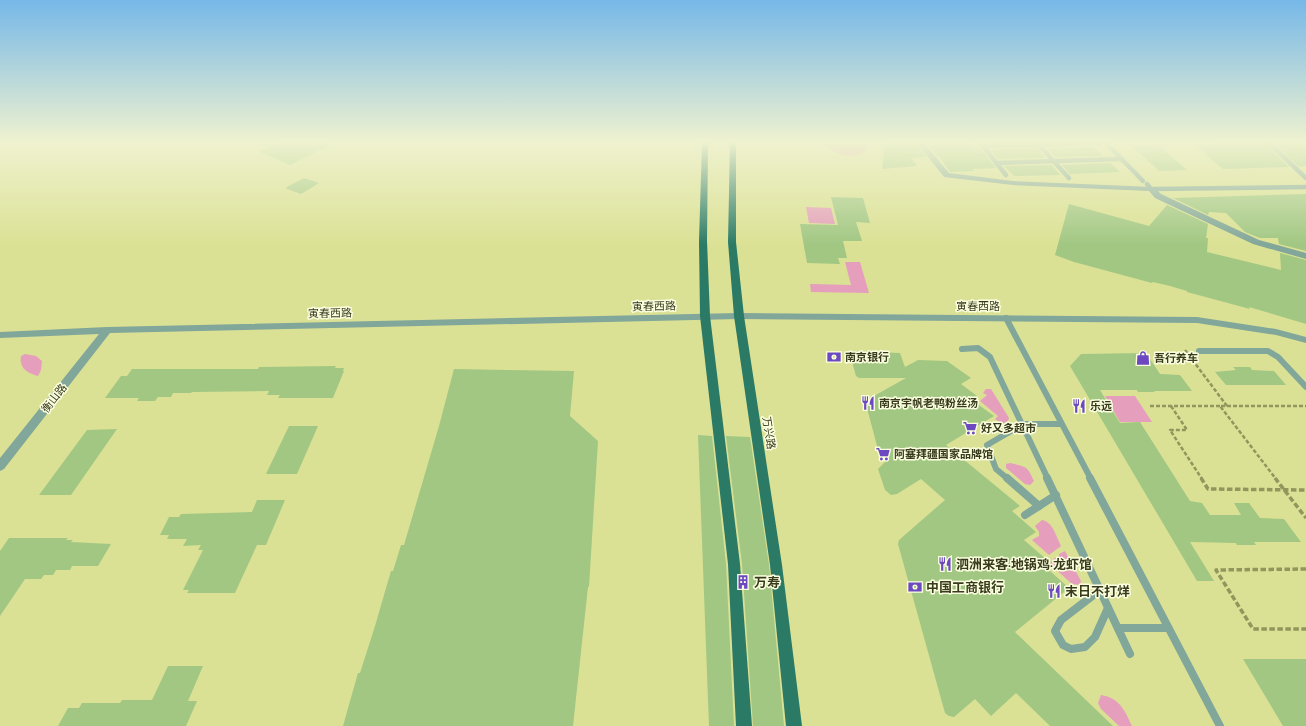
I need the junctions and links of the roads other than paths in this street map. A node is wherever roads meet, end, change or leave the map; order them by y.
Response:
1 (705, 177) edge
2 (733, 177) edge
3 (968, 177) edge
4 (1139, 177) edge
5 (1147, 185) junction
6 (1306, 187) edge
7 (1306, 256) edge
8 (705, 316) junction
9 (739, 316) junction
10 (1006, 318) junction
11 (107, 330) junction
12 (0, 335) edge
13 (1306, 340) edge
14 (962, 349) dead end
15 (1199, 351) dead end
16 (1306, 387) edge
17 (1023, 424) junction
18 (1061, 424) junction
19 (0, 466) edge
20 (1056, 495) junction
21 (1039, 506) junction
22 (1025, 515) dead end
23 (1100, 590) junction
24 (1108, 608) junction
25 (1118, 628) junction
26 (1168, 628) junction
27 (1130, 654) dead end
28 (744, 726) edge
29 (794, 726) edge
30 (1220, 726) edge

1 - 8 main road
2 - 9 main road, 万兴路
3 - 5 street
4 - 5 lane
5 - 6 lane
5 - 7 street
8 - 9 street, 寅春西路
8 - 11 street, 寅春西路
8 - 28 main road
9 - 10 street, 寅春西路
9 - 29 main road, 万兴路
10 - 13 street, 寅春西路
10 - 18 lane
11 - 12 street, 寅春西路
11 - 19 street, 衡山路
14 - 17 lane
15 - 16 lane
17 - 18 lane
17 - 20 lane
17 - 21 lane
18 - 26 lane
20 - 21 lane
20 - 23 lane
21 - 22 lane
23 - 24 lane
23 - 24 lane
24 - 25 lane
25 - 26 lane
25 - 27 lane
26 - 30 lane

